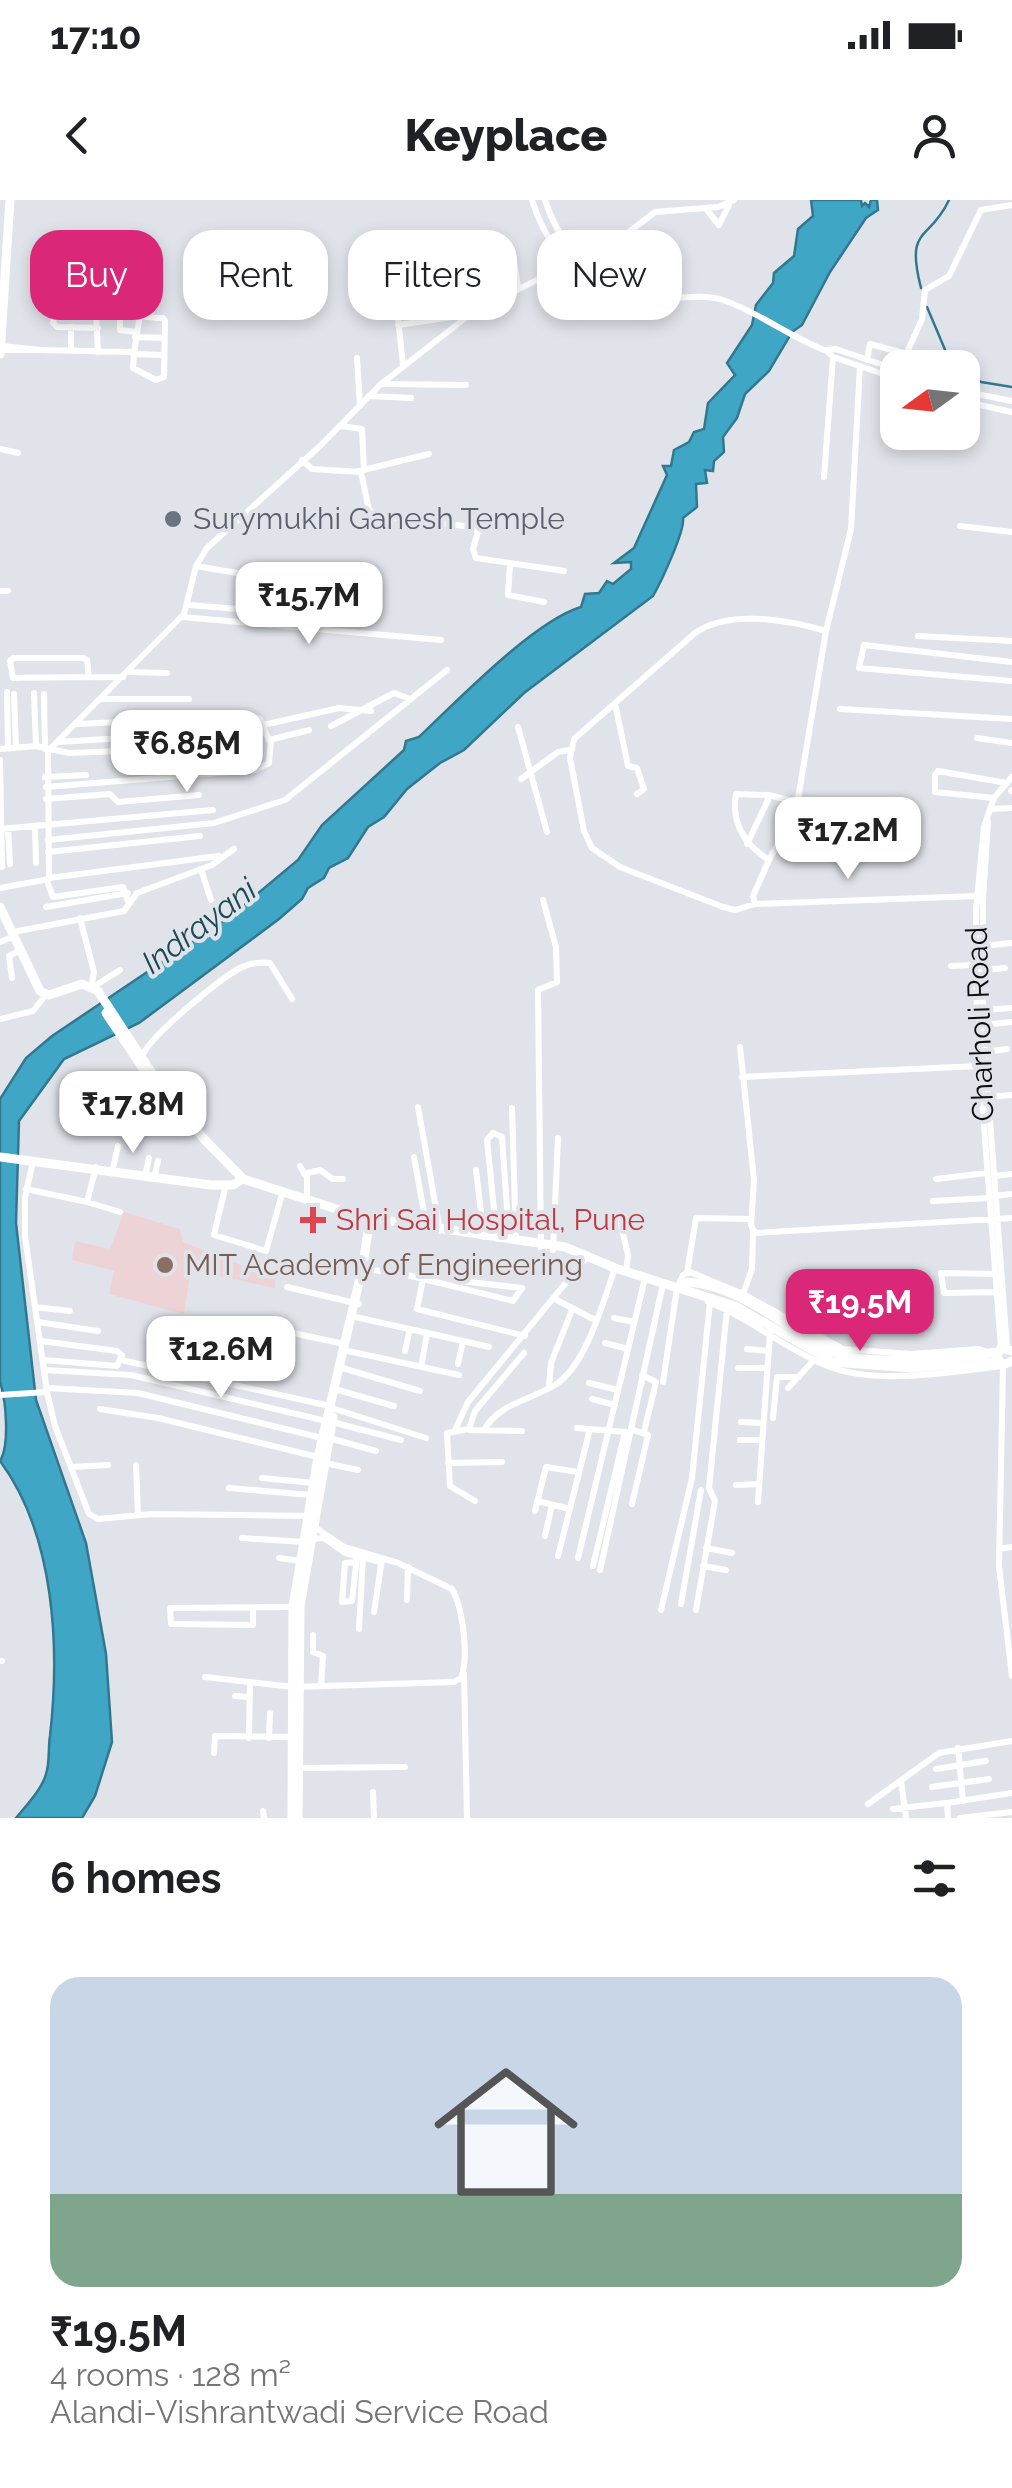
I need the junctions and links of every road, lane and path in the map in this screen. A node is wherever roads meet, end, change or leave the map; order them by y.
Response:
1 (10, 200) edge
2 (532, 200) edge
3 (650, 200) edge
4 (673, 200) edge
5 (731, 202) edge
6 (546, 204) edge
7 (1012, 205) edge
8 (706, 209) junction
9 (670, 210) junction
10 (535, 211) junction
11 (650, 215) junction
12 (543, 230) edge
13 (561, 230) edge
14 (632, 230) edge
15 (537, 278) edge
16 (517, 281) edge
17 (518, 287) joint
18 (682, 297) edge
19 (119, 320) edge
20 (139, 320) edge
21 (162, 320) edge
22 (398, 320) edge
23 (434, 320) edge
24 (462, 320) edge
25 (398, 325) junction
26 (70, 326) junction
27 (98, 328) junction
28 (135, 335) junction
29 (164, 338) junction
30 (1, 350) edge
31 (72, 350) junction
32 (892, 350) edge
33 (909, 350) edge
34 (98, 352) junction
35 (133, 353) junction
36 (830, 354) junction
37 (164, 355) junction
38 (358, 358) dead end
39 (863, 363) junction
40 (403, 365) junction
41 (880, 366) edge
42 (880, 371) edge
43 (382, 384) junction
44 (466, 385) dead end
45 (980, 395) edge
46 (369, 396) junction
47 (411, 398) dead end
48 (1012, 401) edge
49 (980, 404) edge
50 (360, 407) junction
51 (1012, 412) edge
52 (340, 426) junction
53 (0, 449) edge
54 (18, 453) dead end
55 (429, 454) dead end
56 (302, 460) junction
57 (362, 470) junction
58 (824, 477) dead end
59 (960, 526) dead end
60 (1012, 532) edge
61 (510, 564) junction
62 (196, 566) junction
63 (564, 571) dead end
64 (372, 596) dead end
65 (544, 602) dead end
66 (189, 605) junction
67 (297, 614) dead end
68 (181, 617) junction
69 (826, 631) junction
70 (918, 636) dead end
71 (440, 640) dead end
72 (1012, 641) edge
73 (1012, 662) edge
74 (448, 670) dead end
75 (126, 674) junction
76 (167, 674) dead end
77 (90, 677) junction
78 (1012, 680) edge
79 (11, 693) dead end
80 (34, 693) dead end
81 (44, 694) dead end
82 (102, 699) junction
83 (189, 699) dead end
84 (410, 699) junction
85 (616, 704) junction
86 (840, 708) dead end
87 (368, 709) junction
88 (1012, 719) edge
89 (76, 724) junction
90 (331, 726) dead end
91 (264, 728) junction
92 (518, 728) dead end
93 (255, 730) dead end
94 (309, 730) dead end
95 (977, 738) dead end
96 (271, 740) junction
97 (57, 742) junction
98 (1012, 743) edge
99 (36, 746) junction
100 (8, 748) edge
101 (47, 750) junction
102 (570, 750) junction
103 (0, 760) edge
104 (531, 772) junction
105 (86, 774) dead end
106 (46, 776) junction
107 (521, 779) dead end
108 (1010, 786) edge
109 (46, 788) junction
110 (636, 794) dead end
111 (199, 795) dead end
112 (767, 795) junction
113 (994, 798) junction
114 (46, 799) junction
115 (796, 802) junction
116 (990, 808) junction
117 (1012, 808) edge
118 (213, 810) dead end
119 (47, 825) junction
120 (35, 826) junction
121 (3, 828) edge
122 (547, 832) dead end
123 (200, 836) dead end
124 (48, 840) junction
125 (748, 844) junction
126 (234, 849) dead end
127 (48, 852) junction
128 (219, 856) junction
129 (769, 860) junction
130 (36, 864) dead end
131 (6, 865) edge
132 (201, 869) junction
133 (48, 879) junction
134 (0, 888) edge
135 (128, 894) junction
136 (980, 896) junction
137 (211, 900) dead end
138 (543, 900) dead end
139 (755, 904) junction
140 (130, 905) junction
141 (0, 907) edge
142 (46, 907) dead end
143 (80, 918) junction
144 (14, 934) junction
145 (0, 942) edge
146 (1012, 943) edge
147 (982, 946) junction
148 (21, 950) junction
149 (951, 966) dead end
150 (978, 968) junction
151 (1005, 968) dead end
152 (120, 970) dead end
153 (12, 978) dead end
154 (95, 991) junction
155 (46, 996) junction
156 (292, 1000) dead end
157 (1012, 1008) edge
158 (983, 1010) junction
159 (0, 1020) edge
160 (1012, 1022) edge
161 (980, 1025) junction
162 (740, 1047) dead end
163 (1007, 1049) dead end
164 (984, 1052) junction
165 (137, 1055) junction
166 (979, 1066) junction
167 (742, 1077) junction
168 (1012, 1094) edge
169 (984, 1097) junction
170 (418, 1108) dead end
171 (512, 1108) dead end
172 (558, 1138) dead end
173 (118, 1146) dead end
174 (0, 1157) edge
175 (414, 1157) dead end
176 (153, 1160) dead end
177 (34, 1161) junction
178 (300, 1166) dead end
179 (96, 1168) junction
180 (116, 1170) junction
181 (476, 1170) dead end
182 (992, 1173) junction
183 (148, 1174) junction
184 (1012, 1174) edge
185 (305, 1175) junction
186 (343, 1178) dead end
187 (936, 1179) dead end
188 (241, 1182) junction
189 (222, 1184) junction
190 (26, 1190) junction
191 (1012, 1194) edge
192 (282, 1196) junction
193 (992, 1197) junction
194 (307, 1201) junction
195 (88, 1202) junction
196 (934, 1202) dead end
197 (507, 1209) dead end
198 (120, 1212) dead end
199 (1012, 1218) edge
200 (751, 1219) junction
201 (609, 1220) dead end
202 (994, 1220) junction
203 (371, 1221) junction
204 (427, 1228) junction
205 (440, 1230) junction
206 (753, 1231) junction
207 (478, 1236) junction
208 (497, 1238) junction
209 (516, 1242) junction
210 (541, 1245) junction
211 (553, 1248) junction
212 (588, 1257) junction
213 (367, 1269) junction
214 (621, 1270) junction
215 (687, 1273) junction
216 (995, 1274) junction
217 (645, 1278) junction
218 (423, 1279) junction
219 (663, 1284) junction
220 (286, 1287) dead end
221 (457, 1287) junction
222 (678, 1288) junction
223 (696, 1292) junction
224 (743, 1294) junction
225 (999, 1295) junction
226 (1012, 1297) edge
227 (556, 1299) junction
228 (710, 1302) junction
229 (356, 1304) junction
230 (35, 1306) junction
231 (727, 1309) junction
232 (572, 1310) junction
233 (70, 1311) dead end
234 (775, 1314) junction
235 (353, 1316) junction
236 (614, 1318) dead end
237 (595, 1320) junction
238 (38, 1322) junction
239 (634, 1322) junction
240 (410, 1330) junction
241 (293, 1333) dead end
242 (770, 1333) junction
243 (428, 1334) junction
244 (524, 1336) junction
245 (41, 1341) junction
246 (463, 1342) junction
247 (605, 1343) dead end
248 (94, 1347) junction
249 (346, 1347) junction
250 (489, 1348) dead end
251 (628, 1349) junction
252 (747, 1349) dead end
253 (405, 1351) dead end
254 (768, 1351) junction
255 (524, 1353) dead end
256 (1005, 1356) edge
257 (44, 1360) junction
258 (121, 1360) junction
259 (814, 1360) junction
260 (458, 1364) dead end
261 (421, 1367) junction
262 (341, 1368) junction
263 (738, 1368) dead end
264 (766, 1368) junction
265 (45, 1370) junction
266 (459, 1375) dead end
267 (642, 1375) junction
268 (798, 1376) junction
269 (663, 1382) dead end
270 (588, 1383) dead end
271 (549, 1388) junction
272 (788, 1388) dead end
273 (338, 1390) junction
274 (618, 1390) junction
275 (45, 1391) junction
276 (420, 1391) dead end
277 (0, 1395) edge
278 (592, 1399) dead end
279 (392, 1403) dead end
280 (615, 1405) junction
281 (100, 1408) dead end
282 (332, 1408) junction
283 (773, 1418) dead end
284 (329, 1422) junction
285 (741, 1422) dead end
286 (762, 1423) junction
287 (577, 1428) dead end
288 (590, 1429) junction
289 (452, 1430) junction
290 (468, 1430) junction
291 (484, 1430) junction
292 (609, 1430) junction
293 (633, 1430) junction
294 (522, 1431) dead end
295 (644, 1432) junction
296 (434, 1433) dead end
297 (325, 1438) junction
298 (426, 1438) dead end
299 (400, 1440) dead end
300 (740, 1440) dead end
301 (762, 1440) junction
302 (631, 1441) junction
303 (646, 1444) junction
304 (376, 1451) dead end
305 (321, 1459) junction
306 (502, 1462) dead end
307 (448, 1463) junction
308 (108, 1465) dead end
309 (136, 1465) dead end
310 (70, 1467) junction
311 (358, 1470) dead end
312 (578, 1472) junction
313 (262, 1478) dead end
314 (314, 1483) junction
315 (759, 1484) junction
316 (736, 1485) dead end
317 (230, 1488) dead end
318 (701, 1490) dead end
319 (311, 1495) junction
320 (475, 1501) dead end
321 (538, 1501) junction
322 (758, 1502) dead end
323 (552, 1504) junction
324 (632, 1504) dead end
325 (687, 1504) junction
326 (570, 1509) junction
327 (535, 1511) dead end
328 (698, 1511) junction
329 (138, 1515) junction
330 (712, 1517) junction
331 (309, 1523) junction
332 (544, 1536) dead end
333 (242, 1538) dead end
334 (307, 1540) junction
335 (1012, 1547) edge
336 (706, 1548) junction
337 (999, 1549) junction
338 (732, 1552) dead end
339 (558, 1556) dead end
340 (280, 1558) dead end
341 (359, 1558) junction
342 (578, 1558) dead end
343 (382, 1560) junction
344 (300, 1561) junction
345 (703, 1566) junction
346 (408, 1567) junction
347 (726, 1570) dead end
348 (407, 1600) dead end
349 (681, 1604) dead end
350 (293, 1607) junction
351 (184, 1608) junction
352 (225, 1608) junction
353 (252, 1608) junction
354 (661, 1610) dead end
355 (696, 1610) dead end
356 (374, 1612) dead end
357 (186, 1626) junction
358 (225, 1626) junction
359 (359, 1630) dead end
360 (312, 1635) dead end
361 (1009, 1646) edge
362 (464, 1674) junction
363 (1012, 1676) edge
364 (205, 1677) dead end
365 (250, 1682) junction
366 (321, 1686) junction
367 (296, 1687) junction
368 (235, 1696) dead end
369 (249, 1697) junction
370 (270, 1713) dead end
371 (249, 1738) junction
372 (269, 1738) junction
373 (292, 1738) junction
374 (1012, 1741) edge
375 (958, 1748) junction
376 (214, 1754) dead end
377 (986, 1761) dead end
378 (960, 1766) junction
379 (298, 1768) junction
380 (405, 1768) dead end
381 (936, 1769) dead end
382 (988, 1779) dead end
383 (900, 1780) junction
384 (962, 1782) junction
385 (932, 1787) dead end
386 (373, 1792) dead end
387 (1012, 1794) edge
388 (964, 1801) junction
389 (947, 1803) junction
390 (868, 1804) dead end
391 (904, 1807) junction
392 (893, 1808) dead end
393 (1012, 1812) edge
394 (295, 1818) edge
395 (374, 1818) edge
396 (467, 1818) edge
397 (906, 1818) edge
398 (948, 1818) edge
399 (960, 1818) edge

1 - 30 main road
2 - 10 street
3 - 11 street
4 - 9 street
5 - 8 street
5 - 8 street
6 - 10 street
6 - 13 street
7 - 33 street
8 - 9 street
9 - 11 street
10 - 12 street
11 - 14 street
15 - 17 street
16 - 17 street
18 - 36 street
19 - 28 street
20 - 28 street
21 - 29 street
22 - 25 street
23 - 25 street
24 - 40 street
25 - 40 street
26 - 27 street
26 - 27 street
26 - 31 street
27 - 34 street
28 - 29 street
28 - 35 street
29 - 37 street
30 - 31 street
31 - 34 street
32 - 39 street
34 - 35 street
35 - 37 street
35 - 37 street
36 - 39 street
36 - 58 street
38 - 50 street
39 - 41 street
39 - 42 street
39 - 69 street
40 - 43 street
43 - 44 street
43 - 46 street
45 - 48 street
46 - 47 street
46 - 50 street
49 - 51 street
50 - 52 street
52 - 56 street
52 - 57 street
53 - 54 street
55 - 57 street
56 - 57 street
56 - 62 street
57 - 61 street
59 - 60 street
61 - 63 street
61 - 65 street
62 - 64 street
62 - 66 street
66 - 67 street
66 - 68 street
68 - 71 street
68 - 75 street
69 - 85 street
69 - 115 street
70 - 72 street
73 - 78 street
74 - 84 street
75 - 76 street
75 - 77 street
75 - 82 street
77 - 77 street
79 - 100 street
80 - 99 street
81 - 101 street
82 - 83 street
82 - 89 street
84 - 87 street
84 - 124 street
85 - 102 street
85 - 110 street
86 - 88 street
87 - 90 street
87 - 91 street
89 - 91 street
89 - 97 street
91 - 96 street
91 - 101 street
92 - 104 street
93 - 97 street
94 - 96 street
95 - 98 street
96 - 109 street
97 - 101 street
99 - 100 street
99 - 101 street
101 - 106 street
102 - 104 street
102 - 139 street
103 - 121 street
104 - 107 street
104 - 122 street
105 - 106 street
106 - 109 street
108 - 113 street, Charholi Road
108 - 113 street
109 - 114 street
111 - 114 street
112 - 115 street
112 - 125 street
112 - 125 street
113 - 116 street, Charholi Road
114 - 119 street
115 - 129 street
116 - 117 street
116 - 136 street, Charholi Road
118 - 119 street
119 - 120 street
119 - 124 street
120 - 121 street
120 - 130 street
121 - 131 street
123 - 127 street
124 - 127 street
125 - 129 street
126 - 128 street
127 - 133 street
128 - 132 street
128 - 133 street
129 - 139 street
132 - 137 street
132 - 140 street
133 - 134 street
133 - 135 street
135 - 140 street
135 - 142 street
136 - 139 street
136 - 147 street, Charholi Road
136 - 150 street, Charholi Road
138 - 210 street
140 - 143 street
141 - 144 main road
143 - 144 street
143 - 154 street
144 - 145 street
144 - 148 main road
146 - 147 street
147 - 150 street, Charholi Road
148 - 153 street
148 - 155 main road
149 - 150 street
150 - 151 street
150 - 158 street, Charholi Road
150 - 161 street, Charholi Road
152 - 154 street
154 - 155 main road
154 - 165 main road
155 - 159 street
156 - 165 street
157 - 158 street
158 - 161 street, Charholi Road
160 - 161 street
161 - 164 street, Charholi Road
161 - 166 street, Charholi Road
162 - 167 street
163 - 164 street
164 - 169 street, Charholi Road
165 - 188 main road
166 - 167 street
166 - 169 street, Charholi Road
167 - 200 street
168 - 169 street
169 - 182 street, Charholi Road
170 - 205 street
171 - 209 street
172 - 211 street
173 - 180 street
174 - 177 main road
175 - 204 street
176 - 183 street
177 - 179 main road
177 - 190 street
178 - 185 street
179 - 180 main road
179 - 195 street
180 - 183 main road
181 - 207 street
182 - 184 street
182 - 187 street
182 - 193 street, Charholi Road
183 - 189 main road
185 - 186 street
185 - 194 street
188 - 189 main road
188 - 192 main road
188 - 192 main road
189 - 192 street
190 - 195 street
190 - 230 street
191 - 193 street
192 - 194 main road
192 - 203 main road
193 - 196 street
193 - 202 street, Charholi Road
194 - 203 main road
195 - 198 street
197 - 208 street
199 - 202 street
200 - 206 street
200 - 215 street
201 - 214 street
202 - 206 street
202 - 216 street, Charholi Road
202 - 225 street, Charholi Road
203 - 204 main road
203 - 213 main road
203 - 229 main road
204 - 205 main road
205 - 207 main road
206 - 224 street
207 - 208 main road
208 - 209 main road
209 - 210 main road
210 - 211 main road
211 - 212 main road
212 - 214 main road
212 - 227 street
213 - 218 street
213 - 229 main road
214 - 217 main road
214 - 237 street
215 - 222 street
215 - 224 street
216 - 225 street, Charholi Road
216 - 225 street
217 - 219 main road
217 - 239 street
218 - 221 street
218 - 244 street
219 - 222 main road
219 - 267 street
220 - 229 street
221 - 221 street
222 - 223 main road
222 - 234 main road
222 - 269 street
223 - 228 street
223 - 256 main road
224 - 234 street
225 - 226 street
225 - 256 street, Charholi Road
227 - 232 street
227 - 244 street
228 - 231 street
228 - 325 street
229 - 235 main road
230 - 233 street
230 - 238 street
231 - 242 street
231 - 330 street
232 - 237 street
232 - 271 street
234 - 256 main road
235 - 240 street
235 - 249 main road
236 - 239 street
237 - 271 street
238 - 245 street
238 - 248 street
239 - 251 street
240 - 243 street
240 - 253 street
241 - 249 street
242 - 254 street
242 - 259 street
243 - 246 street
243 - 261 street
244 - 289 street
245 - 248 street
245 - 257 street
246 - 250 street
246 - 260 street
247 - 251 street
248 - 258 street
249 - 261 street
249 - 262 main road
251 - 274 street
252 - 254 street
254 - 264 street
255 - 290 street
256 - 259 street
256 - 337 street, Charholi Road
257 - 258 street
257 - 265 street
258 - 282 street
259 - 268 street
261 - 266 street
262 - 273 main road
262 - 276 street
262 - 282 main road
263 - 264 street
264 - 286 street
265 - 275 street
265 - 284 street
267 - 293 street
267 - 295 street
268 - 272 street
268 - 283 street
270 - 274 street
271 - 291 street
273 - 279 street
273 - 282 main road
274 - 280 street
275 - 277 street
275 - 297 street
275 - 310 street
278 - 280 street
280 - 292 street
281 - 305 street
282 - 284 main road
282 - 298 street
284 - 297 main road
284 - 299 street
285 - 286 street
286 - 301 street
287 - 288 street
288 - 292 street
288 - 312 street
289 - 290 street
289 - 296 street
289 - 307 street
290 - 291 street
291 - 294 street
292 - 302 street
292 - 342 street
293 - 295 street
293 - 302 street
295 - 303 street
297 - 304 street
297 - 305 main road
300 - 301 street
301 - 315 street
302 - 303 street
303 - 324 street
305 - 311 street
305 - 314 main road
305 - 331 main road
306 - 307 street
307 - 320 street
308 - 310 street
309 - 329 street
310 - 329 street
312 - 321 street
312 - 326 street
313 - 314 street
314 - 319 main road
315 - 316 street
315 - 322 street
317 - 319 street
318 - 328 street
319 - 331 main road
321 - 323 street
321 - 327 street
323 - 326 street
323 - 332 street
325 - 328 street
325 - 354 street
326 - 339 street
328 - 330 street
328 - 349 street
329 - 331 street
330 - 336 street
331 - 334 main road
331 - 343 street
333 - 334 street
334 - 341 street
334 - 344 main road
334 - 367 main road
335 - 337 street
336 - 338 street
336 - 345 street
337 - 361 street, Charholi Road
340 - 344 street
341 - 341 street
341 - 343 street
341 - 359 street
343 - 346 street
343 - 356 street
344 - 350 main road
345 - 347 street
345 - 355 street
346 - 348 street
346 - 362 street
350 - 353 street
350 - 367 main road
351 - 352 street
351 - 357 street
351 - 357 street
352 - 353 street
352 - 358 street
353 - 358 street
357 - 358 street
360 - 366 street
361 - 363 street, Charholi Road
362 - 366 street
362 - 396 street
364 - 365 street
365 - 367 street
365 - 369 street
366 - 367 street
367 - 373 main road
367 - 379 main road
368 - 369 street
369 - 371 street
370 - 372 street
371 - 372 street
371 - 376 street
372 - 373 street
373 - 394 main road
374 - 375 street
375 - 378 street
375 - 383 street
377 - 378 street
378 - 381 street
378 - 384 street
379 - 380 street
379 - 394 main road
382 - 384 street
383 - 390 street
383 - 391 street
384 - 385 street
384 - 388 street
386 - 395 street
387 - 388 street
388 - 389 street
389 - 391 street
389 - 398 street
391 - 392 street
391 - 397 street
393 - 399 street

